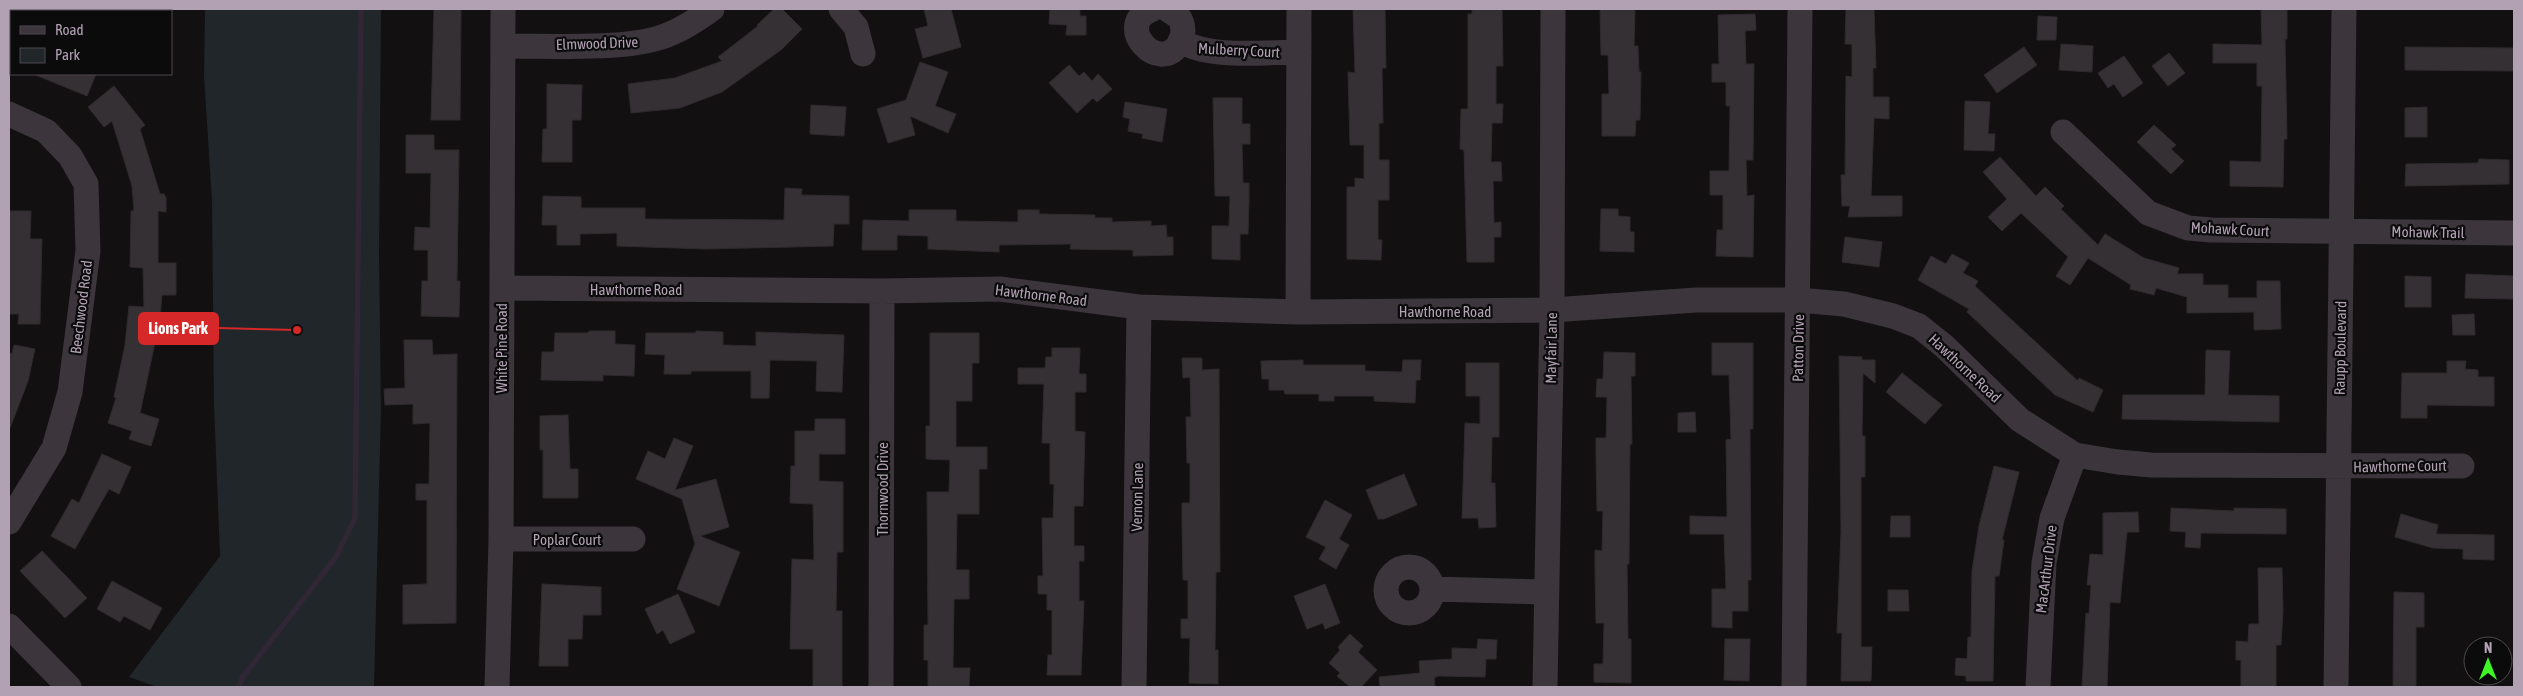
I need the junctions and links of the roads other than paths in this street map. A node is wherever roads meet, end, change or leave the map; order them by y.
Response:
1 (503, 9) edge
2 (712, 9) edge
3 (841, 9) edge
4 (1153, 9) edge
5 (1167, 9) edge
6 (1300, 9) edge
7 (1553, 9) edge
8 (1800, 9) edge
9 (2344, 9) edge
10 (1180, 42) junction
11 (503, 46) junction
12 (1298, 52) junction
13 (862, 54) dead end
14 (9, 114) edge
15 (2063, 132) dead end
16 (2342, 231) junction
17 (2514, 233) edge
18 (502, 288) junction
19 (882, 291) junction
20 (1798, 300) junction
21 (1139, 307) junction
22 (1552, 310) junction
23 (1298, 312) junction
24 (2075, 455) junction
25 (2462, 466) dead end
26 (2338, 467) junction
27 (9, 522) edge
28 (501, 539) junction
29 (633, 539) dead end
30 (1432, 588) dead end
31 (1546, 592) junction
32 (9, 626) edge
33 (69, 687) edge
34 (497, 687) edge
35 (881, 687) edge
36 (1134, 687) edge
37 (1545, 687) edge
38 (1794, 687) edge
39 (2038, 687) edge
40 (2336, 687) edge

1 - 11 street, White Pine Road
2 - 11 street, Elmwood Drive
3 - 13 street
4 - 10 street, Mulberry Court
5 - 10 street, Mulberry Court
6 - 12 street
7 - 22 street, Mayfair Lane
8 - 20 street, Patton Drive
9 - 16 street, Raupp Boulevard
10 - 12 street, Mulberry Court
11 - 18 street, White Pine Road
12 - 23 street
14 - 27 street, Beechwood Road
15 - 16 street, Mohawk Court
16 - 17 street, Mohawk Trail
16 - 26 street, Raupp Boulevard
18 - 19 street, Hawthorne Road
18 - 28 street, White Pine Road
19 - 21 street, Hawthorne Road
19 - 35 street, Thornwood Drive
20 - 22 street, Hawthorne Road
20 - 24 street, Hawthorne Road
20 - 38 street, Patton Drive
21 - 23 street, Hawthorne Road
21 - 36 street, Vernon Lane
22 - 23 street, Hawthorne Road
22 - 31 street, Mayfair Lane
24 - 26 street, Hawthorne Road
24 - 39 street, MacArthur Drive
25 - 26 street, Hawthorne Court
26 - 40 street, Raupp Boulevard
28 - 29 street, Poplar Court
28 - 34 street, White Pine Road
30 - 31 street
31 - 37 street, Mayfair Lane
32 - 33 street

